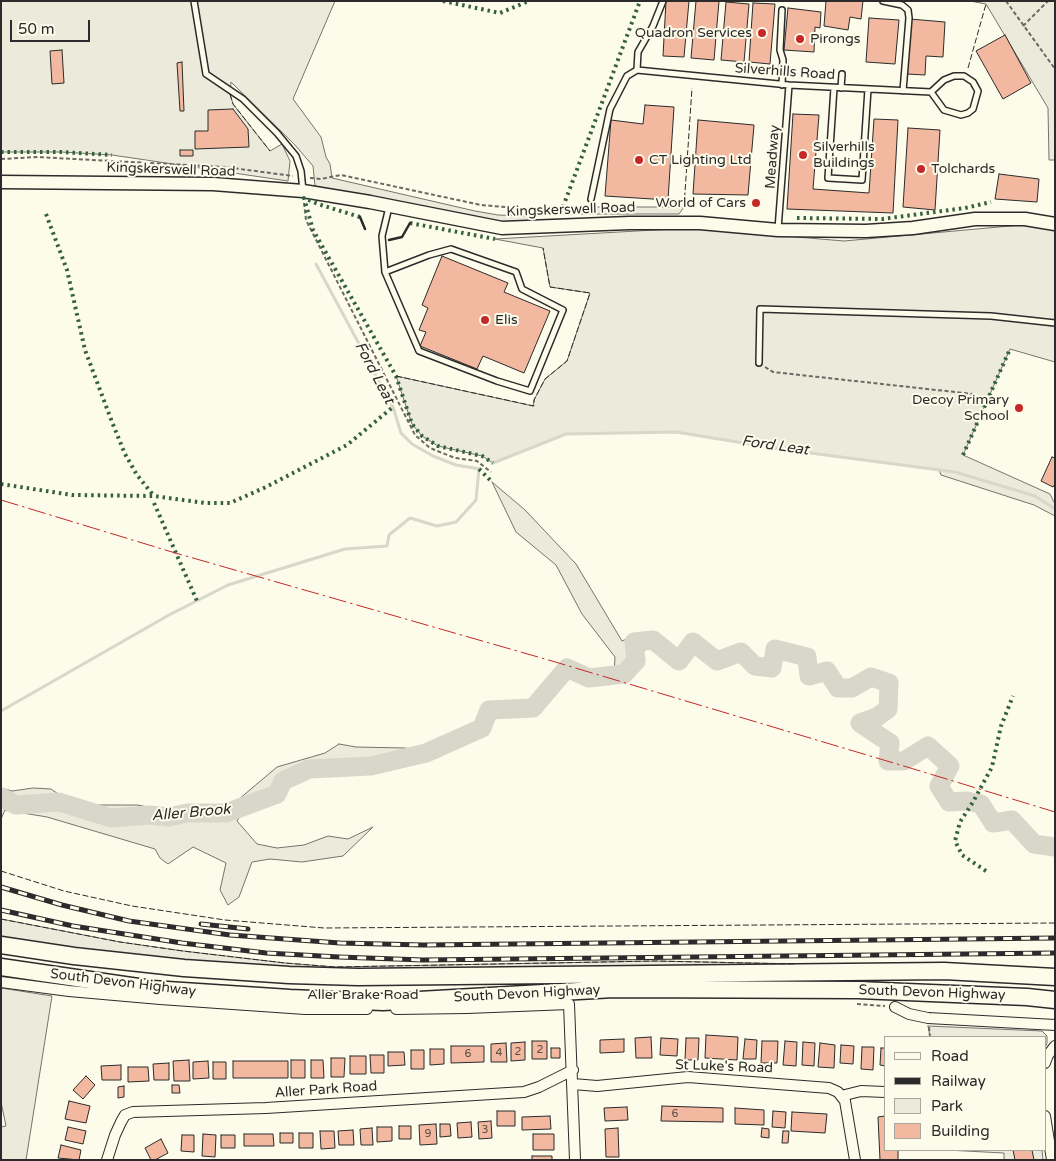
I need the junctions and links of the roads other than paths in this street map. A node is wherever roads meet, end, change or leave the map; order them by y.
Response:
1 (194, 1) edge
2 (664, 1) edge
3 (883, 1) edge
4 (782, 10) dead end
5 (637, 70) junction
6 (842, 74) dead end
7 (782, 85) junction
8 (789, 85) junction
9 (834, 88) junction
10 (841, 88) junction
11 (868, 89) junction
12 (903, 91) junction
13 (931, 92) junction
14 (1, 182) edge
15 (303, 191) junction
16 (590, 200) dead end
17 (389, 206) junction
18 (1055, 224) edge
19 (778, 230) junction
20 (384, 272) junction
21 (1055, 323) edge
22 (759, 363) road end
23 (1, 946) edge
24 (1, 967) edge
25 (1055, 976) edge
26 (1, 982) edge
27 (1055, 1000) edge
28 (895, 1007) dead end
29 (1055, 1025) edge
30 (1055, 1046) edge
31 (1046, 1060) edge
32 (573, 1070) junction
33 (573, 1084) junction
34 (884, 1092) edge
35 (841, 1096) junction
36 (1046, 1121) edge
37 (107, 1160) edge
38 (575, 1160) edge
39 (855, 1160) edge
40 (1052, 1160) edge

1 - 15 lane
2 - 5 lane
3 - 12 lane
4 - 7 lane
5 - 7 lane, Silverhills Road
5 - 16 lane
6 - 10 lane
7 - 8 lane, Silverhills Road
8 - 9 lane, Silverhills Road
8 - 19 lane, Meadway
9 - 10 lane, Silverhills Road
9 - 11 lane
10 - 11 lane, Silverhills Road
11 - 12 lane, Silverhills Road
12 - 13 lane, Silverhills Road
13 - 13 lane
14 - 15 street, Kingskerswell Road
15 - 17 street, Kingskerswell Road
17 - 19 street, Kingskerswell Road
17 - 20 lane
18 - 19 street, Kingskerswell Road
20 - 20 lane
21 - 22 lane
23 - 25 highway, South Devon Highway
24 - 27 highway, South Devon Highway
26 - 32 street, Aller Brake Road
28 - 29 street
30 - 31 street
32 - 33 street, Aller Brake Road
32 - 37 street, Aller Park Road
33 - 35 street, St Luke's Road
33 - 38 street, Aller Brake Road
34 - 35 street
35 - 39 street
36 - 40 street

